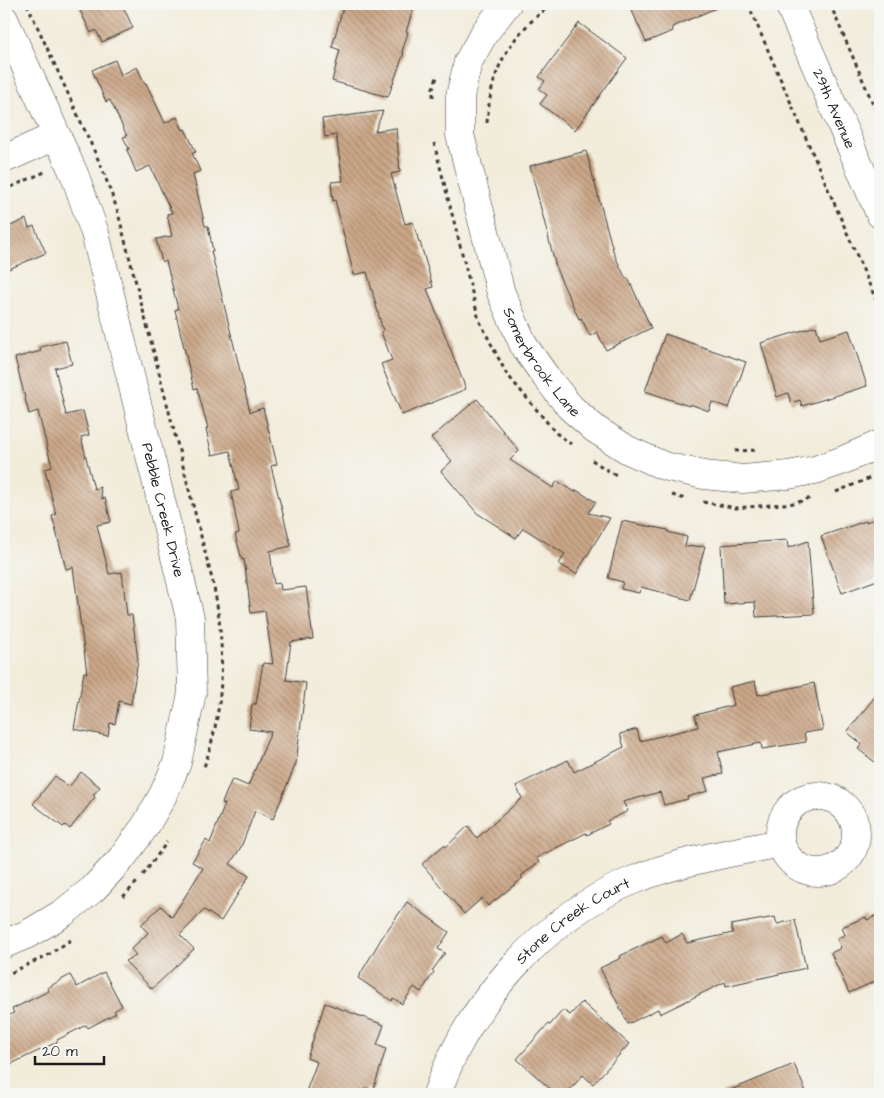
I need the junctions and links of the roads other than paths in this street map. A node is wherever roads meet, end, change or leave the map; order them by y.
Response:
1 (508, 4) edge
2 (788, 4) edge
3 (4, 19) edge
4 (56, 136) junction
5 (4, 159) edge
6 (880, 214) edge
7 (880, 444) edge
8 (781, 843) dead end
9 (4, 944) edge
10 (437, 1094) edge

1 - 7 street, Somerbrook Lane
2 - 6 street, 29th Avenue
3 - 4 street, Pebble Creek Drive
4 - 5 street
4 - 9 street, Pebble Creek Drive
8 - 10 street, Stone Creek Court

